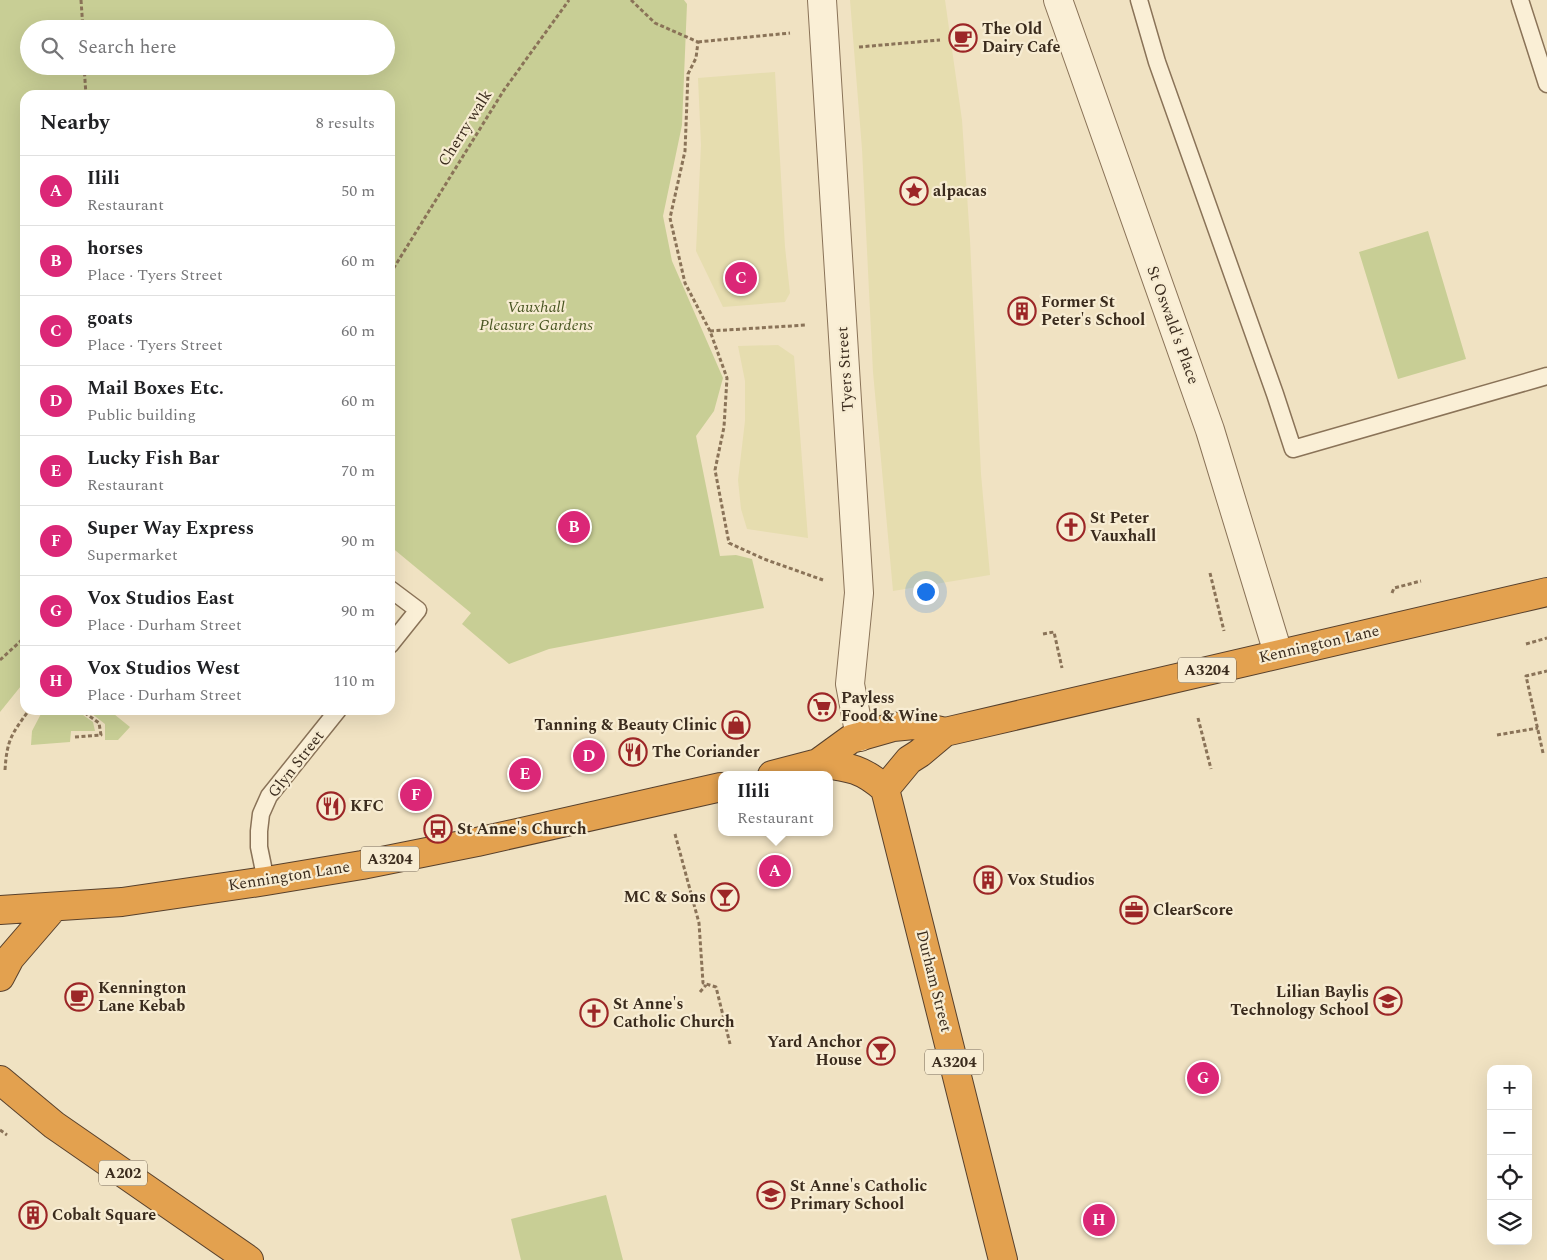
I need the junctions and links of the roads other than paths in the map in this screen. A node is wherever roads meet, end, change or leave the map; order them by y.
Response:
1 (822, 0) edge
2 (1058, 0) edge
3 (1139, 0) edge
4 (1520, 0) edge
5 (1547, 84) edge
6 (1547, 376) edge
7 (1547, 592) edge
8 (395, 593) edge
9 (395, 639) edge
10 (1278, 653) junction
11 (334, 715) edge
12 (945, 732) junction
13 (860, 737) junction
14 (818, 763) junction
15 (787, 771) edge
16 (718, 788) edge
17 (885, 789) junction
18 (266, 881) junction
19 (54, 907) junction
20 (0, 910) edge
21 (0, 977) edge
22 (0, 1080) edge
23 (236, 1256) edge
24 (1003, 1260) edge

1 - 13 street, Tyers Street
2 - 10 street, St Oswald's Place
3 - 6 lane
4 - 5 lane
7 - 10 highway, Kennington Lane / A3204
8 - 9 lane
10 - 12 highway, Kennington Lane / A3204
11 - 18 lane, Glyn Street
12 - 13 highway, Kennington Lane / A3204
12 - 17 highway, Kennington Lane / A3204
13 - 14 highway, Kennington Lane / A3204
14 - 15 highway, Kennington Lane / A3204
14 - 17 highway, Kennington Lane / A3204
16 - 18 highway, Kennington Lane / A3204
17 - 24 highway, Durham Street / A3204
18 - 19 highway, Kennington Lane / A3204
19 - 20 highway, Kennington Lane / A3204
19 - 21 highway
22 - 23 highway, A202

